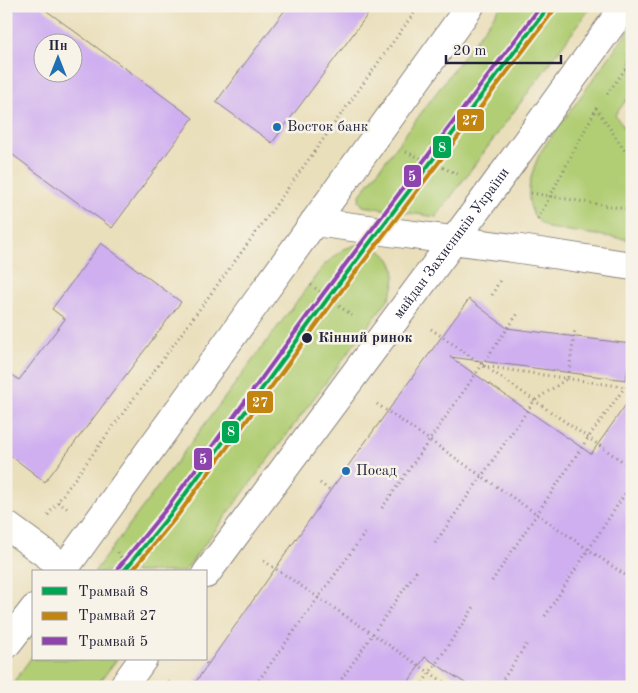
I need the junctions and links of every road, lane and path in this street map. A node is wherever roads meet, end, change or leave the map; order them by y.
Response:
1 (419, 6) edge
2 (470, 6) edge
3 (625, 6) edge
4 (632, 60) edge
5 (596, 108) junction
6 (405, 151) dead end
7 (632, 161) edge
8 (466, 177) dead end
9 (529, 193) dead end
10 (549, 197) junction
11 (632, 210) edge
12 (537, 221) dead end
13 (314, 222) junction
14 (454, 240) junction
15 (632, 266) edge
16 (501, 278) dead end
17 (310, 284) dead end
18 (492, 295) dead end
19 (519, 312) dead end
20 (360, 322) dead end
21 (430, 329) dead end
22 (575, 329) dead end
23 (483, 366) junction
24 (568, 378) junction
25 (625, 387) junction
26 (632, 388) edge
27 (534, 401) junction
28 (377, 404) dead end
29 (588, 438) junction
30 (430, 441) junction
31 (632, 468) edge
32 (482, 476) junction
33 (320, 483) dead end
34 (632, 483) edge
35 (330, 490) dead end
36 (382, 508) dead end
37 (537, 514) junction
38 (6, 525) edge
39 (365, 533) dead end
40 (29, 541) junction
41 (435, 543) dead end
42 (114, 545) dead end
43 (588, 549) junction
44 (264, 561) dead end
45 (418, 569) dead end
46 (64, 570) edge
47 (127, 570) edge
48 (208, 571) edge
49 (631, 578) edge
50 (492, 581) dead end
51 (318, 598) junction
52 (474, 607) dead end
53 (32, 612) edge
54 (545, 616) dead end
55 (372, 634) junction
56 (528, 642) dead end
57 (6, 645) edge
58 (143, 660) edge
59 (203, 660) edge
60 (208, 664) dead end
61 (430, 673) junction
62 (256, 684) dead end
63 (123, 687) edge
64 (336, 687) edge
65 (420, 687) edge
66 (451, 687) edge
67 (498, 687) edge

1 - 40 path
2 - 13 main road
3 - 14 main road, майдан Захисників України
4 - 5 path
5 - 7 path
5 - 10 path
6 - 8 path
9 - 10 path
10 - 11 path
10 - 12 path
13 - 14 main road
13 - 46 main road
14 - 15 main road
14 - 48 main road, майдан Захисників України
16 - 18 path
17 - 20 path
19 - 23 path
21 - 23 path
22 - 24 path
23 - 24 path
23 - 27 path
23 - 30 path
24 - 25 path
24 - 27 path
25 - 26 path
25 - 29 path
27 - 29 path
27 - 32 path
28 - 30 path
29 - 31 path
29 - 37 path
30 - 32 path
30 - 36 path
32 - 37 path
32 - 41 path
33 - 35 path
34 - 43 path
37 - 43 path
37 - 50 path
38 - 40 main road
39 - 51 path
40 - 46 main road
42 - 47 path
43 - 49 path
43 - 54 path
44 - 51 path
45 - 55 path
51 - 55 path
51 - 62 path
52 - 61 path
53 - 57 main road
55 - 61 path
55 - 64 path
56 - 67 path
58 - 63 main road
59 - 60 path
61 - 65 path
61 - 66 path

